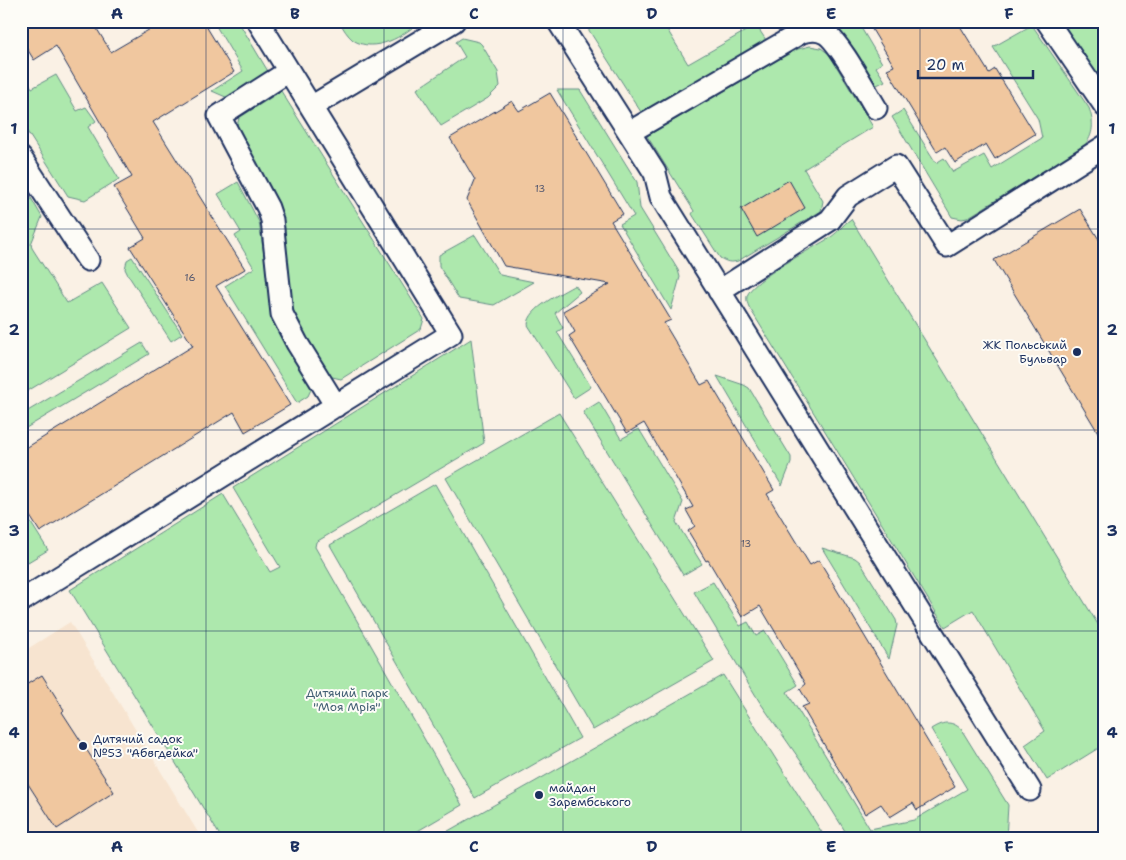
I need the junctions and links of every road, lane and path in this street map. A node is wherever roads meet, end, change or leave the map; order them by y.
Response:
1 (258, 21) edge
2 (454, 21) edge
3 (558, 21) edge
4 (1047, 21) edge
5 (289, 71) junction
6 (1105, 106) edge
7 (311, 107) junction
8 (876, 108) dead end
9 (630, 132) junction
10 (1105, 146) edge
11 (21, 158) edge
12 (88, 260) dead end
13 (719, 291) junction
14 (336, 406) junction
15 (21, 601) edge
16 (1030, 790) dead end

1 - 5 lane
2 - 7 lane
3 - 9 lane
4 - 6 lane
5 - 7 lane
5 - 14 lane
7 - 14 lane
8 - 9 lane
9 - 13 lane
10 - 13 lane
11 - 12 lane
13 - 16 lane
14 - 15 lane

